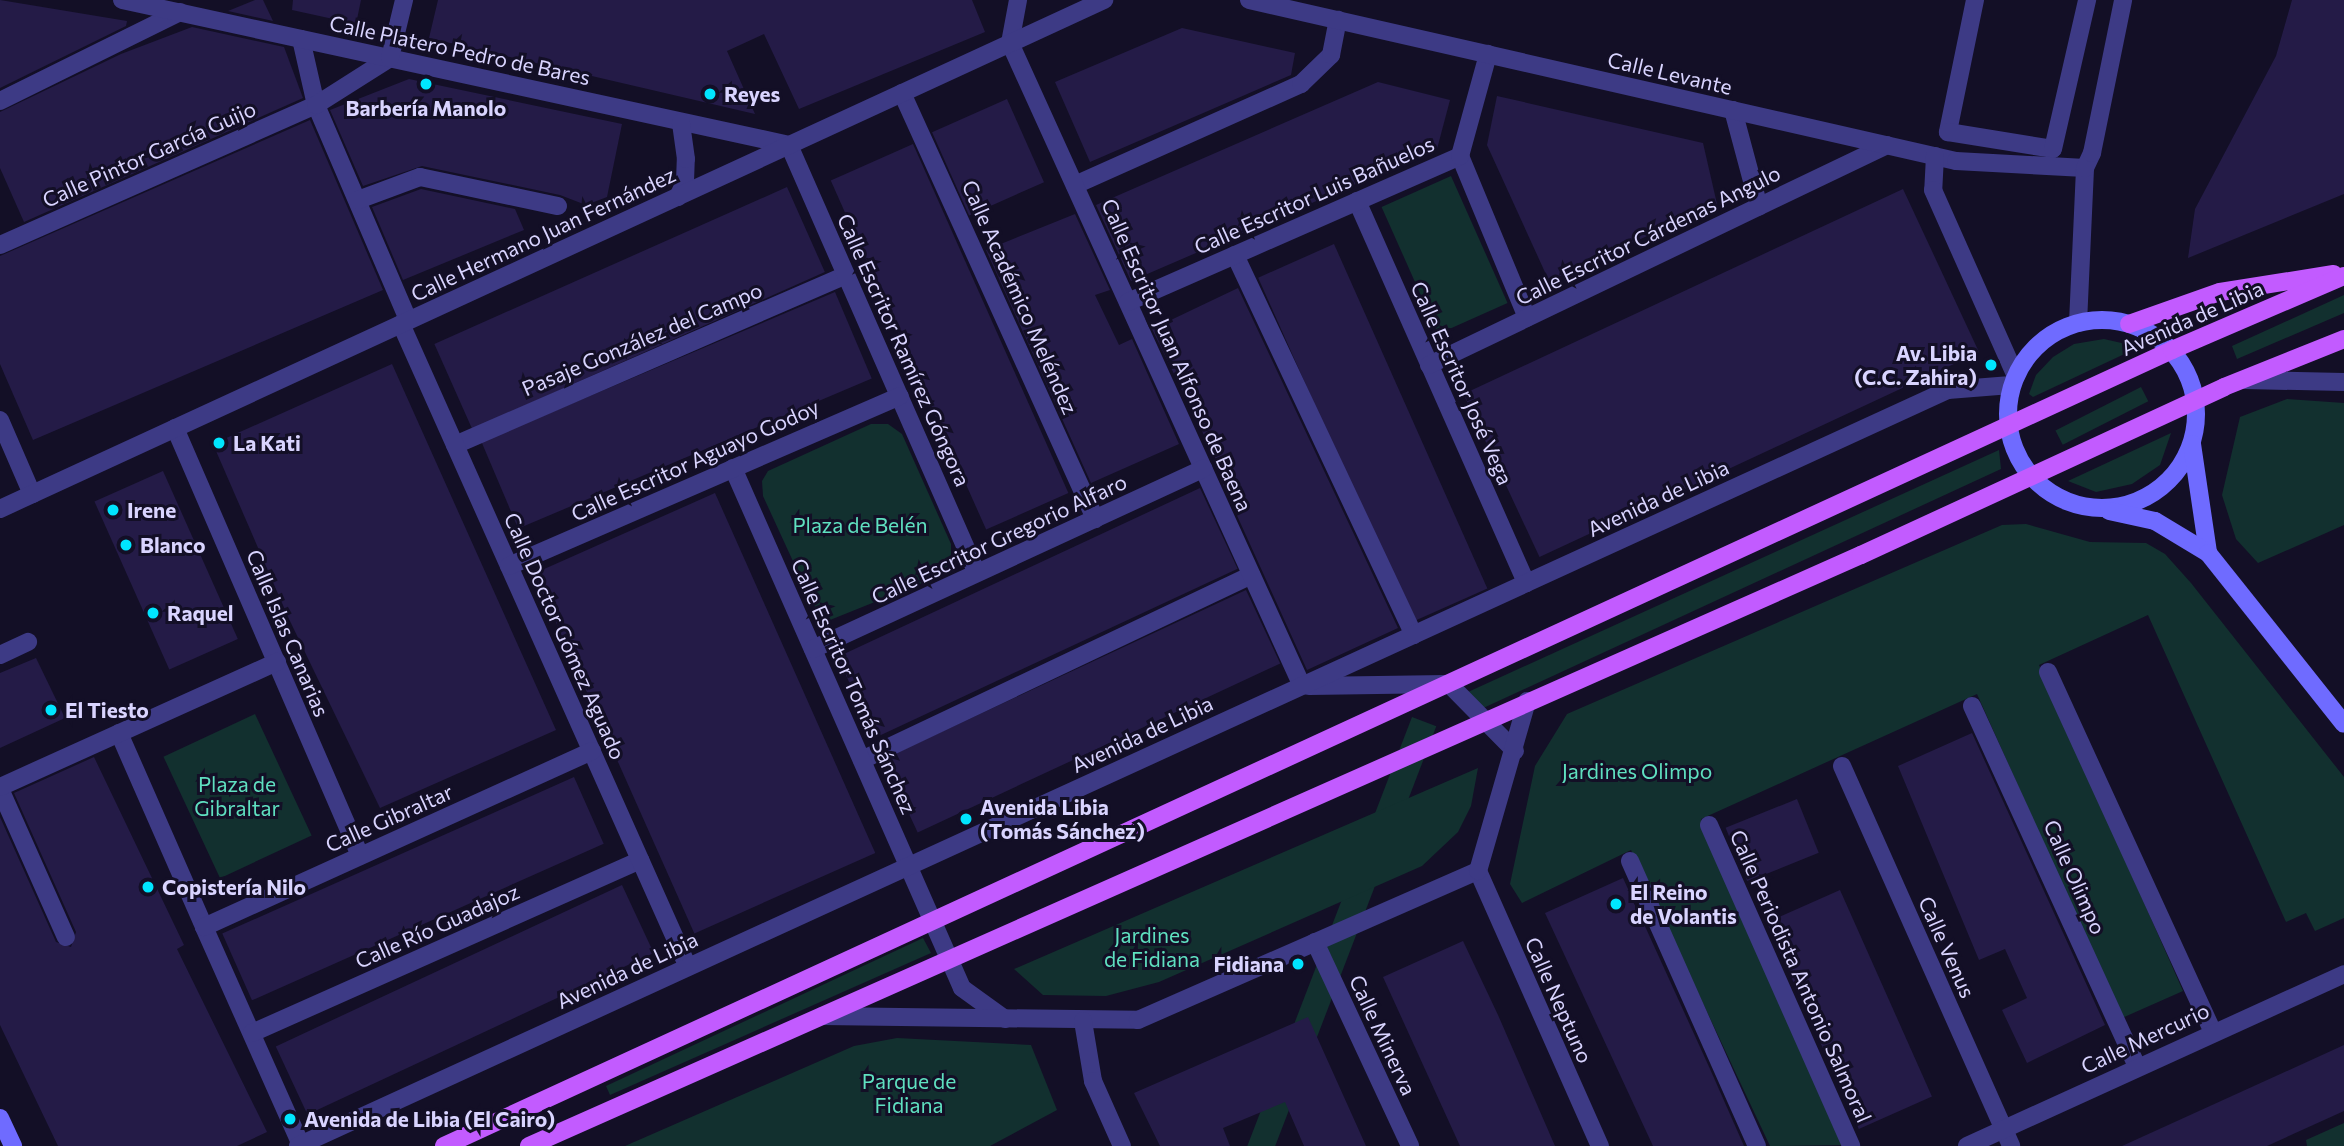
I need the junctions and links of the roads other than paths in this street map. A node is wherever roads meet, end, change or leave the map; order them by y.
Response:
1 (122, 0) edge
2 (404, 0) edge
3 (1018, 0) edge
4 (1104, 0) edge
5 (1249, 0) edge
6 (1967, 0) edge
7 (1975, 0) edge
8 (2087, 0) edge
9 (2123, 0) edge
10 (180, 12) junction
11 (1338, 20) junction
12 (301, 39) junction
13 (1010, 43) junction
14 (1488, 54) junction
15 (390, 58) junction
16 (902, 93) junction
17 (0, 100) edge
18 (316, 105) junction
19 (1733, 110) junction
20 (681, 122) junction
21 (789, 145) junction
22 (1887, 145) junction
23 (1461, 156) junction
24 (1934, 156) junction
25 (2085, 168) junction
26 (1075, 185) junction
27 (678, 197) junction
28 (358, 200) junction
29 (1357, 201) junction
30 (558, 206) dead end
31 (1759, 206) junction
32 (0, 244) edge
33 (1235, 254) junction
34 (2344, 274) edge
35 (846, 275) junction
36 (1128, 302) junction
37 (1527, 318) junction
38 (405, 322) junction
39 (2078, 323) junction
40 (2129, 324) junction
41 (2344, 339) edge
42 (2172, 350) junction
43 (1429, 365) junction
44 (2013, 380) junction
45 (2241, 380) junction
46 (2344, 382) edge
47 (900, 396) junction
48 (2195, 401) junction
49 (0, 420) edge
50 (2009, 427) junction
51 (175, 428) junction
52 (2192, 444) junction
53 (455, 445) junction
54 (733, 468) junction
55 (1203, 469) junction
56 (2033, 478) junction
57 (32, 494) junction
58 (2088, 507) junction
59 (0, 509) edge
60 (1095, 519) junction
61 (2208, 553) junction
62 (509, 566) junction
63 (978, 573) junction
64 (1251, 575) junction
65 (1526, 583) junction
66 (1413, 635) junction
67 (28, 642) dead end
68 (813, 649) junction
69 (0, 655) edge
70 (277, 662) junction
71 (2048, 672) dead end
72 (1449, 684) junction
73 (1302, 686) junction
74 (1527, 701) junction
75 (1972, 706) dead end
76 (1483, 723) junction
77 (2344, 724) edge
78 (119, 733) junction
79 (592, 751) junction
80 (1516, 751) junction
81 (862, 760) junction
82 (1842, 766) dead end
83 (0, 788) edge
84 (1709, 825) dead end
85 (360, 856) junction
86 (640, 860) junction
87 (1630, 861) dead end
88 (908, 866) junction
89 (1478, 871) junction
90 (933, 922) junction
91 (204, 927) junction
92 (66, 937) dead end
93 (1314, 942) junction
94 (950, 960) junction
95 (688, 967) junction
96 (2344, 975) edge
97 (822, 1016) junction
98 (1006, 1019) junction
99 (1083, 1021) junction
100 (2213, 1032) junction
101 (252, 1033) junction
102 (2137, 1067) junction
103 (0, 1118) edge
104 (2003, 1129) junction
105 (299, 1145) edge
106 (13, 1146) edge
107 (444, 1146) edge
108 (529, 1146) edge
109 (1122, 1146) edge
110 (1410, 1146) edge
111 (1601, 1146) edge
112 (1757, 1146) edge
113 (1851, 1146) edge
114 (1967, 1146) edge
115 (2011, 1146) edge

1 - 10 street, Calle Platero Pedro de Bares
2 - 15 street
3 - 13 street
4 - 13 street, Calle Hermano Juan Fernández
5 - 11 street, Calle Levante
6 - 24 street
7 - 8 street
9 - 25 street
10 - 12 street, Calle Platero Pedro de Bares
10 - 17 street
11 - 14 street, Calle Levante
11 - 26 street
12 - 15 street, Calle Platero Pedro de Bares
12 - 18 street
13 - 16 street, Calle Hermano Juan Fernández
13 - 26 street, Calle Escritor Juan Alfonso de Baena
14 - 19 street, Calle Levante
14 - 23 street, Calle Escritor Luis Bañuelos
15 - 18 street, Calle Pintor García Guijo
15 - 20 street, Calle Platero Pedro de Bares
16 - 21 street, Calle Hermano Juan Fernández
16 - 60 street, Calle Académico Meléndez
18 - 28 street
18 - 32 street, Calle Pintor García Guijo
19 - 22 street, Calle Levante
19 - 31 street
20 - 21 street, Calle Platero Pedro de Bares
20 - 27 street
21 - 27 street, Calle Hermano Juan Fernández
21 - 35 street, Calle Escritor Ramírez Góngora
22 - 24 street, Calle Levante
22 - 31 street, Calle Escritor Cárdenas Angulo
23 - 29 street, Calle Escritor Luis Bañuelos
23 - 37 street
24 - 25 street, Calle Levante
24 - 44 street
25 - 39 street
26 - 36 street, Calle Escritor Juan Alfonso de Baena
27 - 38 street, Calle Hermano Juan Fernández
28 - 30 street
28 - 38 street
29 - 33 street, Calle Escritor Luis Bañuelos
29 - 43 street, Calle Escritor José Vega
31 - 37 street, Calle Escritor Cárdenas Angulo
33 - 36 street, Calle Escritor Luis Bañuelos
33 - 66 street
34 - 40 main road
34 - 42 main road, Avenida de Libia
35 - 47 street, Calle Escritor Ramírez Góngora
35 - 53 street, Pasaje González del Campo
36 - 55 street, Calle Escritor Juan Alfonso de Baena
37 - 43 street, Calle Escritor Cárdenas Angulo
38 - 51 street, Calle Hermano Juan Fernández
38 - 53 street, Calle Doctor Gómez Aguado
39 - 40 main road
39 - 44 main road
40 - 42 main road
41 - 45 main road
42 - 48 main road
42 - 50 main road, Avenida de Libia
43 - 65 street, Calle Escritor José Vega
44 - 50 main road
44 - 65 street, Avenida de Libia
45 - 46 street
45 - 48 main road
47 - 54 street, Calle Escritor Aguayo Godoy
47 - 63 street, Calle Escritor Ramírez Góngora
48 - 52 main road
48 - 56 main road
49 - 57 street
50 - 56 main road
50 - 72 main road, Avenida de Libia
51 - 57 street, Calle Hermano Juan Fernández
51 - 70 street, Calle Islas Canarias
52 - 58 main road
52 - 61 main road
53 - 62 street, Calle Doctor Gómez Aguado
54 - 62 street, Calle Escritor Aguayo Godoy
54 - 68 street, Calle Escritor Tomás Sánchez
55 - 60 street, Calle Escritor Gregorio Alfaro
55 - 64 street, Calle Escritor Juan Alfonso de Baena
56 - 58 main road
56 - 74 main road
57 - 59 street, Calle Hermano Juan Fernández
58 - 61 main road
60 - 63 street, Calle Escritor Gregorio Alfaro
61 - 77 main road
62 - 79 street, Calle Doctor Gómez Aguado
63 - 68 street, Calle Escritor Gregorio Alfaro
64 - 73 street, Calle Escritor Juan Alfonso de Baena
64 - 81 street
65 - 66 street, Avenida de Libia
66 - 73 street, Avenida de Libia
67 - 69 street
68 - 81 street, Calle Escritor Tomás Sánchez
70 - 78 street
70 - 85 street, Calle Islas Canarias
71 - 100 street
72 - 73 street
72 - 76 street
72 - 90 main road, Avenida de Libia
73 - 88 street, Avenida de Libia
74 - 76 main road
74 - 80 street
75 - 102 street, Calle Olimpo
76 - 80 street
76 - 94 main road
78 - 83 street
78 - 91 street
79 - 85 street, Calle Gibraltar
79 - 86 street, Calle Doctor Gómez Aguado
80 - 89 street
81 - 88 street, Calle Escritor Tomás Sánchez
82 - 104 street, Calle Venus
83 - 92 street
84 - 113 street, Calle Periodista Antonio Salmoral
85 - 91 street, Calle Gibraltar
86 - 95 street, Calle Doctor Gómez Aguado
86 - 101 street, Calle Río Guadajoz
87 - 112 street
88 - 90 street, Calle Escritor Tomás Sánchez
88 - 95 street, Avenida de Libia
89 - 93 street
89 - 111 street, Calle Neptuno
90 - 94 street
90 - 107 main road, Avenida de Libia
91 - 101 street
93 - 99 street
93 - 110 street, Calle Minerva
94 - 97 main road
94 - 98 street
95 - 105 street, Avenida de Libia
96 - 100 street, Calle Mercurio
97 - 98 street
97 - 108 main road
98 - 99 street
99 - 109 street
100 - 102 street, Calle Mercurio
101 - 105 street
102 - 104 street, Calle Mercurio
103 - 106 main road
104 - 114 street, Calle Mercurio
104 - 115 street, Calle Venus

